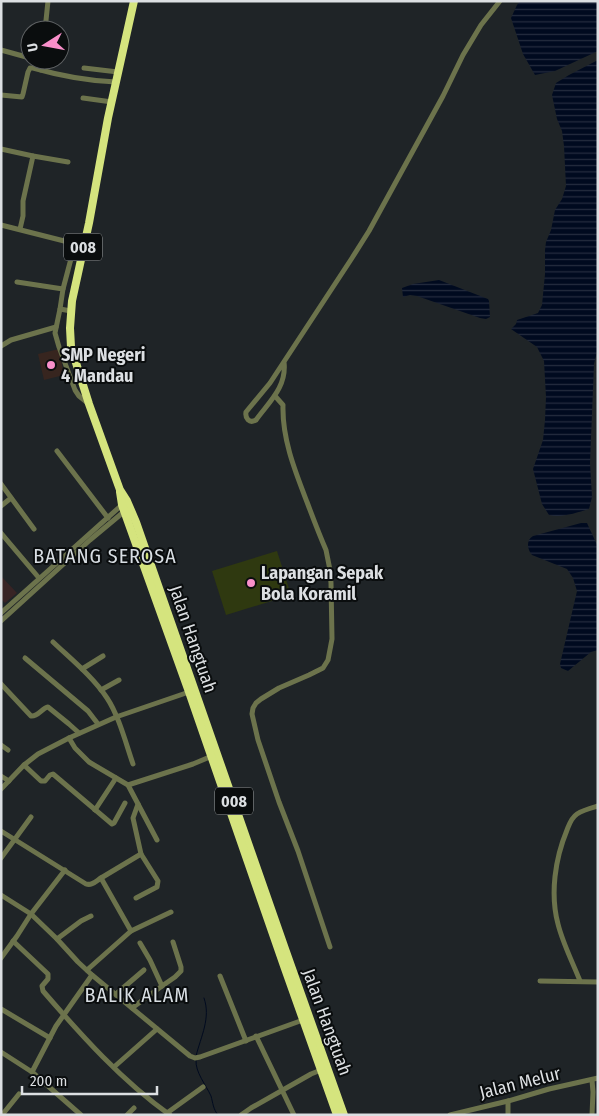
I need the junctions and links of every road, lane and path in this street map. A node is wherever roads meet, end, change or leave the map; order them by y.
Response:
1 (48, 1) edge
2 (134, 1) edge
3 (499, 2) edge
4 (46, 20) edge
5 (1, 50) edge
6 (20, 55) edge
7 (84, 68) dead end
8 (29, 70) edge
9 (41, 70) edge
10 (118, 72) junction
11 (116, 82) junction
12 (1, 95) edge
13 (83, 98) dead end
14 (112, 102) junction
15 (1, 149) edge
16 (33, 156) junction
17 (68, 162) dead end
18 (1, 225) edge
19 (20, 229) junction
20 (83, 248) junction
21 (17, 282) dead end
22 (63, 289) junction
23 (60, 309) junction
24 (71, 311) junction
25 (56, 327) junction
26 (1, 346) edge
27 (284, 362) junction
28 (275, 396) junction
29 (89, 404) junction
30 (57, 451) dead end
31 (1, 484) edge
32 (11, 498) junction
33 (1, 506) edge
34 (126, 506) junction
35 (108, 518) junction
36 (34, 529) dead end
37 (1, 533) edge
38 (59, 565) junction
39 (40, 578) junction
40 (1, 613) edge
41 (1, 621) edge
42 (173, 637) junction
43 (53, 642) dead end
44 (103, 656) dead end
45 (25, 658) dead end
46 (82, 669) junction
47 (119, 680) dead end
48 (1, 684) edge
49 (100, 690) junction
50 (190, 692) junction
51 (116, 717) junction
52 (98, 724) junction
53 (78, 733) junction
54 (68, 738) junction
55 (1, 745) edge
56 (8, 750) dead end
57 (212, 756) junction
58 (133, 764) dead end
59 (24, 765) junction
60 (1, 776) edge
61 (116, 778) junction
62 (9, 781) junction
63 (128, 785) junction
64 (1, 789) edge
65 (125, 802) dead end
66 (138, 804) junction
67 (598, 806) edge
68 (95, 810) junction
69 (32, 817) dead end
70 (1, 831) edge
71 (14, 839) junction
72 (156, 840) dead end
73 (141, 854) junction
74 (1, 858) edge
75 (65, 870) junction
76 (101, 878) junction
77 (1, 894) edge
78 (136, 898) dead end
79 (171, 912) dead end
80 (31, 914) junction
81 (90, 916) dead end
82 (131, 931) junction
83 (57, 940) junction
84 (13, 941) junction
85 (173, 942) dead end
86 (140, 943) dead end
87 (330, 947) dead end
88 (2, 956) edge
89 (87, 970) junction
90 (144, 970) dead end
91 (92, 975) junction
92 (220, 976) dead end
93 (292, 980) junction
94 (540, 981) dead end
95 (580, 981) junction
96 (598, 982) edge
97 (162, 986) junction
98 (116, 994) junction
99 (132, 1008) junction
100 (1, 1009) edge
101 (64, 1015) junction
102 (303, 1020) junction
103 (157, 1029) junction
104 (256, 1036) junction
105 (50, 1038) junction
106 (246, 1041) junction
107 (1, 1052) edge
108 (114, 1067) junction
109 (321, 1070) junction
110 (32, 1072) junction
111 (595, 1079) edge
112 (203, 1087) dead end
113 (282, 1090) junction
114 (19, 1094) dead end
115 (508, 1101) junction
116 (134, 1108) dead end
117 (465, 1113) edge
118 (169, 1114) edge
119 (2, 1115) edge
120 (81, 1115) edge
121 (127, 1115) edge
122 (241, 1115) edge
123 (294, 1115) edge
124 (337, 1115) edge
125 (344, 1115) edge
126 (450, 1115) edge
127 (508, 1115) edge
128 (592, 1115) edge

1 - 4 street
2 - 10 highway, 008
3 - 27 street
5 - 6 street
7 - 10 street
8 - 12 street
9 - 11 street
10 - 11 highway, 008
11 - 14 highway, 008
13 - 14 street
14 - 20 highway, 008
15 - 16 street
16 - 17 street
16 - 19 street
18 - 19 street
19 - 20 street
20 - 22 street
20 - 24 highway, 008
21 - 22 street
22 - 23 street
23 - 24 street
23 - 25 street
24 - 29 highway, 008
25 - 26 street
25 - 29 street
27 - 28 street
27 - 28 street
28 - 87 street
29 - 34 highway, Jalan Hangtuah / 008
30 - 35 street
31 - 32 street
32 - 33 street
32 - 36 street
34 - 35 street
34 - 38 street
34 - 42 highway, Jalan Hangtuah / 008
35 - 38 street
37 - 39 street
38 - 39 street
38 - 41 street
39 - 40 street
42 - 50 highway, Jalan Hangtuah / 008
42 - 93 highway, Jalan Hangtuah / 008
43 - 46 street
44 - 46 street
45 - 52 street
46 - 49 street
47 - 49 street
48 - 53 street
49 - 51 street
50 - 51 street
50 - 57 highway, Jalan Hangtuah / 008
51 - 52 street
51 - 58 street
52 - 53 street
53 - 54 street
54 - 59 street
54 - 61 street
55 - 56 street
57 - 63 street
57 - 93 highway, Jalan Hangtuah / 008
59 - 62 street
59 - 68 street
60 - 62 street
61 - 63 street
61 - 68 street
62 - 64 street
63 - 66 street
65 - 68 street
66 - 72 street
66 - 73 street
67 - 95 street
69 - 71 street
70 - 71 street
71 - 74 street
71 - 75 street
73 - 76 street
73 - 78 street
75 - 76 street
75 - 80 street
76 - 82 street
77 - 80 street
79 - 82 street
80 - 83 street
80 - 84 street
81 - 83 street
82 - 89 street
83 - 89 street
84 - 88 street
84 - 101 street
85 - 97 street
86 - 97 street
89 - 91 street
90 - 98 street
91 - 98 street
91 - 101 street
92 - 106 street
93 - 102 highway, Jalan Hangtuah / 008
93 - 125 highway, Jalan Hangtuah / 008
94 - 95 street
95 - 96 street
97 - 99 street
98 - 99 street
99 - 103 street
100 - 105 street
101 - 105 street
101 - 108 street
102 - 104 street
102 - 109 highway, Jalan Hangtuah / 008
103 - 106 street
103 - 108 street
104 - 106 street
104 - 113 street
105 - 110 street
107 - 110 street
108 - 118 street
109 - 113 street
109 - 124 highway, Jalan Hangtuah / 008
110 - 120 street
111 - 115 street, Jalan Melur
111 - 128 street
112 - 118 street
113 - 122 street
113 - 123 street
114 - 119 street
115 - 117 street, Jalan Melur
115 - 127 street
116 - 121 street
117 - 126 street, Jalan Melur

